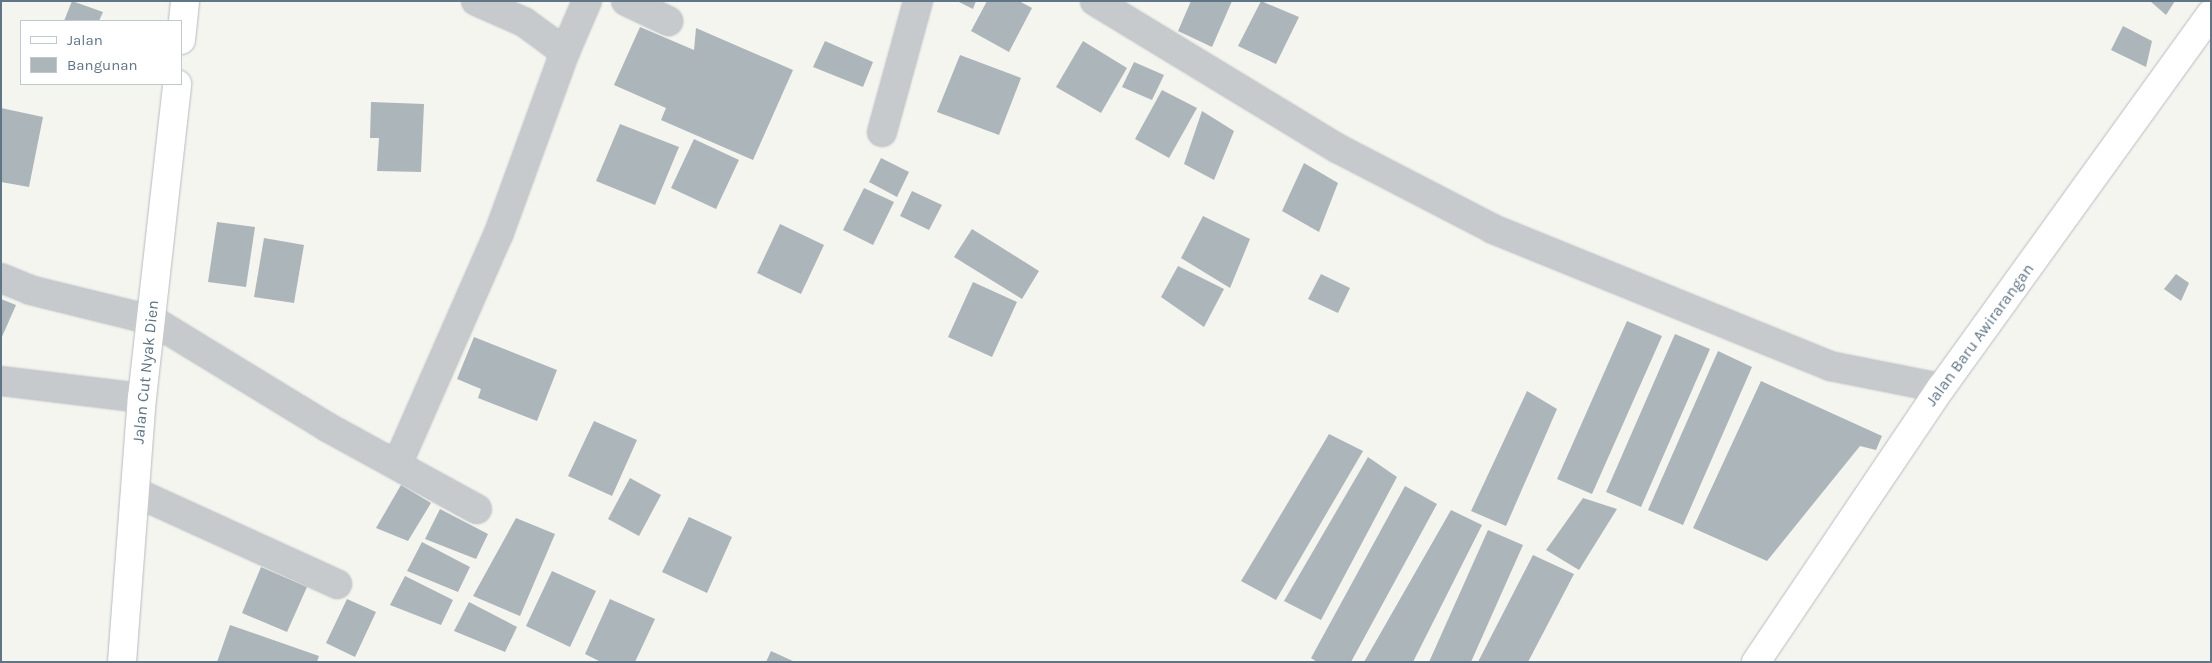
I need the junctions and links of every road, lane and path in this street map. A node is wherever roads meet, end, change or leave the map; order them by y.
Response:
1 (185, 1) edge
2 (476, 1) edge
3 (587, 1) edge
4 (626, 1) edge
5 (918, 1) edge
6 (1095, 1) edge
7 (2211, 14) edge
8 (668, 21) dead end
9 (182, 30) edge
10 (565, 52) junction
11 (177, 85) edge
12 (882, 132) dead end
13 (1, 278) edge
14 (152, 320) junction
15 (1, 381) edge
16 (1942, 388) junction
17 (142, 398) junction
18 (397, 465) junction
19 (134, 492) junction
20 (477, 509) dead end
21 (337, 584) dead end
22 (122, 662) edge
23 (1756, 662) edge

1 - 9 street
2 - 10 street
3 - 10 street
4 - 8 street
5 - 12 street
6 - 16 street
7 - 16 street, Jalan Baru Awirarangan
10 - 18 street
11 - 14 street, Jalan Cut Nyak Dien
13 - 14 street
14 - 17 street, Jalan Cut Nyak Dien
14 - 18 street
15 - 17 street
16 - 23 street, Jalan Baru Awirarangan
17 - 19 street, Jalan Cut Nyak Dien
18 - 20 street
19 - 21 street
19 - 22 street, Jalan Cut Nyak Dien

